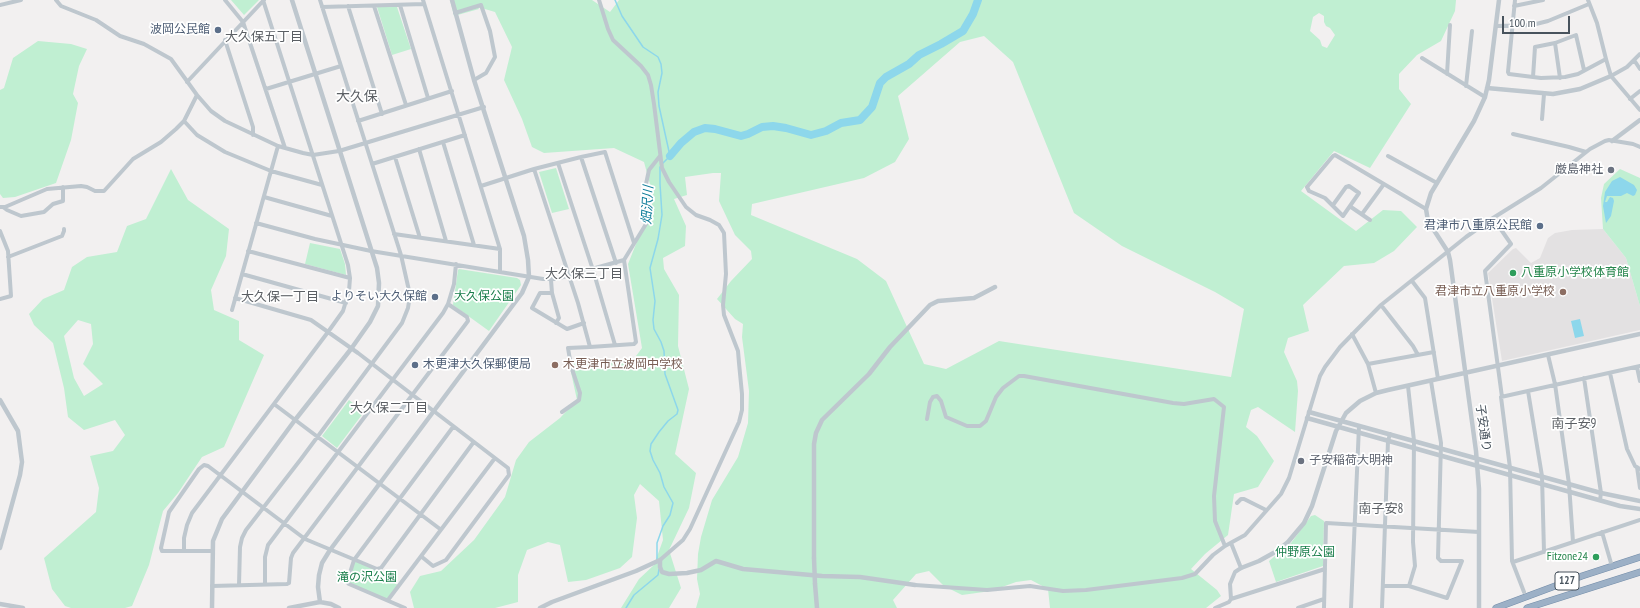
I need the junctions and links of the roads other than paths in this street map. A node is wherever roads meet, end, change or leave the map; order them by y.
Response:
1 (21, 0) edge
2 (56, 0) edge
3 (225, 0) edge
4 (263, 0) edge
5 (292, 0) edge
6 (320, 0) edge
7 (452, 0) edge
8 (599, 0) edge
9 (1499, 0) edge
10 (1515, 0) edge
11 (1543, 0) edge
12 (423, 2) edge
13 (1588, 2) edge
14 (400, 4) junction
15 (0, 5) edge
16 (348, 6) junction
17 (374, 6) junction
18 (1514, 6) junction
19 (322, 8) junction
20 (455, 12) junction
21 (243, 22) junction
22 (1450, 25) dead end
23 (1496, 26) junction
24 (1512, 26) junction
25 (1472, 31) dead end
26 (225, 40) junction
27 (1555, 43) junction
28 (1640, 54) edge
29 (1422, 58) dead end
30 (1606, 59) junction
31 (1634, 60) junction
32 (341, 66) junction
33 (1640, 69) edge
34 (1584, 70) junction
35 (315, 74) junction
36 (1447, 74) junction
37 (1611, 76) junction
38 (1532, 77) junction
39 (1560, 78) junction
40 (474, 80) junction
41 (187, 82) junction
42 (290, 82) junction
43 (1466, 86) junction
44 (1487, 88) junction
45 (266, 89) junction
46 (452, 91) junction
47 (1640, 91) edge
48 (1544, 94) junction
49 (197, 95) junction
50 (1485, 97) junction
51 (428, 98) junction
52 (1630, 99) junction
53 (406, 105) junction
54 (484, 107) junction
55 (1640, 110) edge
56 (382, 114) junction
57 (459, 114) junction
58 (1542, 119) dead end
59 (1640, 120) edge
60 (184, 121) junction
61 (358, 122) junction
62 (1513, 134) dead end
63 (253, 135) junction
64 (465, 135) junction
65 (1612, 140) junction
66 (365, 142) junction
67 (443, 142) junction
68 (278, 146) junction
69 (1640, 147) edge
70 (285, 148) junction
71 (419, 149) junction
72 (339, 151) junction
73 (1586, 152) junction
74 (313, 155) junction
75 (581, 156) junction
76 (660, 156) junction
77 (1388, 156) dead end
78 (395, 157) junction
79 (558, 163) junction
80 (372, 164) junction
81 (534, 169) junction
82 (271, 171) junction
83 (506, 178) junction
84 (1384, 184) junction
85 (1437, 184) junction
86 (322, 185) junction
87 (481, 186) junction
88 (63, 187) junction
89 (264, 198) junction
90 (1333, 205) junction
91 (2, 207) edge
92 (1351, 207) junction
93 (1426, 209) junction
94 (1362, 214) junction
95 (332, 216) junction
96 (1493, 218) junction
97 (1370, 220) dead end
98 (256, 223) junction
99 (64, 229) dead end
100 (0, 231) edge
101 (394, 234) junction
102 (420, 238) junction
103 (446, 241) junction
104 (634, 243) junction
105 (341, 244) junction
106 (474, 245) junction
107 (500, 249) junction
108 (248, 251) junction
109 (371, 251) junction
110 (1448, 252) junction
111 (401, 256) junction
112 (8, 257) junction
113 (624, 260) junction
114 (616, 262) junction
115 (456, 264) junction
116 (593, 270) junction
117 (500, 272) junction
118 (242, 274) junction
119 (570, 276) junction
120 (529, 277) junction
121 (350, 278) junction
122 (551, 280) junction
123 (1412, 281) junction
124 (995, 287) dead end
125 (552, 293) junction
126 (236, 298) junction
127 (0, 299) edge
128 (346, 303) junction
129 (448, 304) junction
130 (1381, 305) junction
131 (232, 310) dead end
132 (556, 323) junction
133 (584, 323) junction
134 (328, 332) junction
135 (1352, 334) junction
136 (1640, 334) edge
137 (615, 345) junction
138 (590, 347) junction
139 (351, 348) junction
140 (1434, 352) junction
141 (1418, 355) junction
142 (1548, 355) junction
143 (1368, 364) junction
144 (372, 365) junction
145 (1498, 365) junction
146 (1638, 367) edge
147 (1465, 373) junction
148 (1610, 373) junction
149 (1584, 378) junction
150 (1438, 379) junction
151 (392, 381) junction
152 (1431, 381) junction
153 (1640, 381) edge
154 (1555, 384) junction
155 (1408, 386) junction
156 (1528, 391) junction
157 (1376, 394) junction
158 (412, 395) junction
159 (1502, 396) junction
160 (0, 400) edge
161 (274, 404) junction
162 (434, 411) junction
163 (562, 412) dead end
164 (1309, 412) junction
165 (927, 418) dead end
166 (1307, 418) junction
167 (295, 420) junction
168 (1341, 420) junction
169 (1359, 426) junction
170 (453, 427) junction
171 (1338, 427) junction
172 (1358, 433) junction
173 (1390, 434) junction
174 (318, 436) junction
175 (1388, 441) junction
176 (1414, 441) junction
177 (473, 443) junction
178 (1441, 448) junction
179 (1414, 449) junction
180 (338, 452) junction
181 (1441, 456) junction
182 (495, 458) junction
183 (1477, 458) junction
184 (1478, 466) junction
185 (358, 467) junction
186 (1510, 468) junction
187 (1638, 468) edge
188 (1510, 475) junction
189 (220, 476) junction
190 (1542, 476) junction
191 (379, 484) junction
192 (1542, 484) junction
193 (1569, 484) junction
194 (1640, 488) edge
195 (243, 492) junction
196 (1570, 492) junction
197 (1601, 493) junction
198 (399, 498) junction
199 (1600, 500) junction
200 (1640, 501) edge
201 (1237, 503) dead end
202 (264, 508) junction
203 (1640, 509) edge
204 (1266, 510) junction
205 (421, 514) junction
206 (1640, 520) edge
207 (285, 523) junction
208 (1354, 525) junction
209 (1384, 526) junction
210 (1413, 528) junction
211 (440, 529) junction
212 (1439, 529) junction
213 (1479, 532) junction
214 (1602, 532) junction
215 (305, 539) junction
216 (1573, 542) junction
217 (1231, 543) junction
218 (1225, 546) junction
219 (0, 548) edge
220 (330, 550) junction
221 (184, 551) junction
222 (212, 551) junction
223 (1544, 552) junction
224 (422, 557) junction
225 (1640, 557) edge
226 (354, 560) junction
227 (660, 560) junction
228 (1513, 562) junction
229 (1612, 563) dead end
230 (1241, 568) junction
231 (1325, 569) junction
232 (1640, 572) edge
233 (265, 584) junction
234 (239, 585) junction
235 (915, 585) joint
236 (212, 586) junction
237 (1383, 586) junction
238 (1409, 586) junction
239 (1524, 592) dead end
240 (1231, 599) junction
241 (1324, 599) junction
242 (388, 600) junction
243 (320, 602) junction
244 (0, 604) edge
245 (23, 608) edge
246 (212, 608) edge
247 (289, 608) edge
248 (339, 608) edge
249 (405, 608) edge
250 (540, 608) edge
251 (817, 608) edge
252 (1215, 608) edge
253 (1298, 608) edge
254 (1324, 608) edge
255 (1351, 608) edge
256 (1382, 608) edge
257 (1479, 608) edge
258 (1496, 608) edge
259 (1527, 608) edge

1 - 15 street
2 - 41 street
3 - 21 street
4 - 21 street
4 - 42 street
5 - 35 street
6 - 19 street
7 - 20 street
8 - 76 street
9 - 23 street
10 - 18 street
11 - 18 street
12 - 14 street
12 - 46 street
13 - 24 street
13 - 30 street
14 - 17 street
14 - 51 street
16 - 17 street
16 - 19 street
16 - 56 street
17 - 53 street
18 - 24 street
19 - 32 street
20 - 40 street
20 - 40 street
21 - 26 street
21 - 45 street
22 - 36 street
23 - 24 street
23 - 44 street
24 - 38 street
25 - 43 street
26 - 41 street
26 - 63 street
27 - 34 street
27 - 38 street
27 - 39 street
28 - 31 street
29 - 36 street
30 - 34 street
30 - 37 street
31 - 33 street
31 - 37 street
32 - 35 street
32 - 61 street
34 - 39 street
35 - 42 street
35 - 72 street
36 - 43 street
37 - 48 street
37 - 52 street
38 - 39 street
40 - 54 street
41 - 49 street
42 - 45 street
42 - 74 street
43 - 50 street
44 - 48 street
44 - 50 street
45 - 70 street
46 - 51 street
46 - 57 street
47 - 52 street
48 - 58 street
49 - 60 street
49 - 63 street
50 - 85 street
51 - 53 street
52 - 55 street
53 - 56 street
54 - 57 street
54 - 83 street
56 - 61 street
57 - 64 street
57 - 66 street
59 - 65 street
60 - 82 street
60 - 88 street
61 - 66 street
62 - 73 street
63 - 68 street
64 - 67 street
64 - 87 street
65 - 69 street
65 - 73 street
66 - 72 street
66 - 80 street
67 - 71 street
67 - 106 street
68 - 70 street
68 - 82 street
70 - 74 street
71 - 78 street
71 - 103 street
72 - 74 street
72 - 109 street
73 - 96 street
74 - 86 street
75 - 79 street
75 - 104 street
75 - 114 street
76 - 104 street
76 - 227 street
77 - 85 street
78 - 80 street
78 - 102 street
79 - 81 street
79 - 116 street
80 - 101 street
81 - 83 street
81 - 119 street
82 - 86 street
82 - 89 street
83 - 87 street
83 - 120 street
84 - 90 street
84 - 93 street
84 - 94 street
85 - 93 street
86 - 95 street
87 - 107 street
88 - 91 street
88 - 91 street
89 - 95 street
89 - 98 street
90 - 92 street
90 - 92 street
92 - 94 street
93 - 110 street
94 - 97 street
95 - 105 street
96 - 110 street
96 - 145 street
98 - 105 street
98 - 108 street
99 - 112 street
100 - 112 street
101 - 102 street
101 - 111 street
102 - 103 street
103 - 106 street
104 - 113 street
105 - 109 street
105 - 121 street
106 - 107 street
107 - 117 street
108 - 118 street
108 - 121 street
109 - 111 street
109 - 139 street
110 - 123 street
110 - 147 street, 子安通り
111 - 115 street
111 - 144 street
112 - 127 street
113 - 114 street
113 - 137 street
114 - 116 street
115 - 117 street
115 - 129 street
116 - 119 street
116 - 137 street
117 - 120 street
118 - 126 street
118 - 128 street
119 - 122 street
119 - 133 street
120 - 122 street
120 - 162 street
121 - 128 street
122 - 125 street
123 - 130 street
123 - 140 street
124 - 251 street, bridge
125 - 132 street
125 - 132 street
126 - 131 street
126 - 134 street
128 - 134 street
129 - 151 street
129 - 158 street
130 - 135 street
130 - 141 street
132 - 133 street
133 - 138 street
134 - 139 street
134 - 161 street
135 - 143 street
135 - 164 street
136 - 142 street
137 - 138 street
138 - 163 street
139 - 144 street
139 - 167 street
140 - 141 street
140 - 150 street
141 - 143 street
142 - 145 street
142 - 154 street
143 - 157 street
144 - 151 street
144 - 174 street
145 - 147 street
145 - 159 street
146 - 148 street
146 - 153 street
147 - 150 street
147 - 183 street, 子安通り
148 - 149 street
148 - 187 street
149 - 154 street
149 - 197 street
150 - 152 street
151 - 158 street
151 - 180 street
152 - 155 street
152 - 178 street
154 - 156 street
154 - 193 street
155 - 157 street
155 - 176 street
156 - 159 street
156 - 190 street
157 - 168 street
158 - 162 street
158 - 185 street
159 - 186 street
160 - 219 street
161 - 167 street
161 - 189 street
162 - 170 street
162 - 191 street
164 - 166 street
164 - 168 street
165 - 218 street
166 - 171 street
166 - 204 street
167 - 174 street
167 - 195 street
168 - 169 street
168 - 171 street
169 - 172 street
169 - 173 street
170 - 177 street
170 - 198 street
171 - 172 street
171 - 230 street
172 - 175 street
172 - 208 street
173 - 175 street
173 - 176 street
174 - 180 street
174 - 202 street
175 - 179 street
175 - 209 street
176 - 178 street
176 - 179 street
177 - 182 street
177 - 205 street
178 - 181 street
178 - 183 street
179 - 181 street
179 - 210 street
180 - 185 street
180 - 207 street
181 - 184 street
181 - 212 street
182 - 211 street
182 - 224 street
183 - 184 street, 子安通り
183 - 186 street
184 - 188 street
184 - 213 street, 子安通り
185 - 191 street
185 - 215 street
186 - 188 street
186 - 190 street
187 - 194 street
188 - 192 street
188 - 228 street
189 - 195 street
189 - 221 street
189 - 221 street
190 - 192 street
190 - 193 street
191 - 198 street
191 - 220 street
192 - 196 street
192 - 223 street
193 - 196 street
193 - 197 street
195 - 202 street
195 - 222 street
196 - 199 street
196 - 216 street
197 - 199 street
197 - 200 street
198 - 205 street
198 - 226 street
199 - 203 street
201 - 204 street
202 - 207 street
202 - 234 street
204 - 217 street
205 - 211 street
205 - 226 street
206 - 214 street
207 - 215 street
207 - 233 street
208 - 209 street
208 - 231 street
208 - 255 street
209 - 210 street
209 - 237 street
210 - 212 street
210 - 238 street
211 - 224 street
212 - 213 street
212 - 238 street
213 - 257 street, 子安通り
214 - 216 street
214 - 229 street
215 - 220 street
215 - 233 street
216 - 223 street
217 - 218 street
217 - 230 street
218 - 235 street
220 - 226 street
220 - 243 street
221 - 222 street
222 - 236 street
223 - 228 street
224 - 242 street
225 - 258 highway, 127
226 - 242 street
227 - 235 street
227 - 250 street
228 - 239 street
230 - 240 street
231 - 240 street
231 - 241 street
232 - 259 highway, 127
233 - 234 street
234 - 236 street
236 - 246 street
237 - 238 street
237 - 256 street
240 - 252 street
241 - 253 street
241 - 254 street
242 - 249 street
243 - 247 street
243 - 248 street
244 - 245 street

